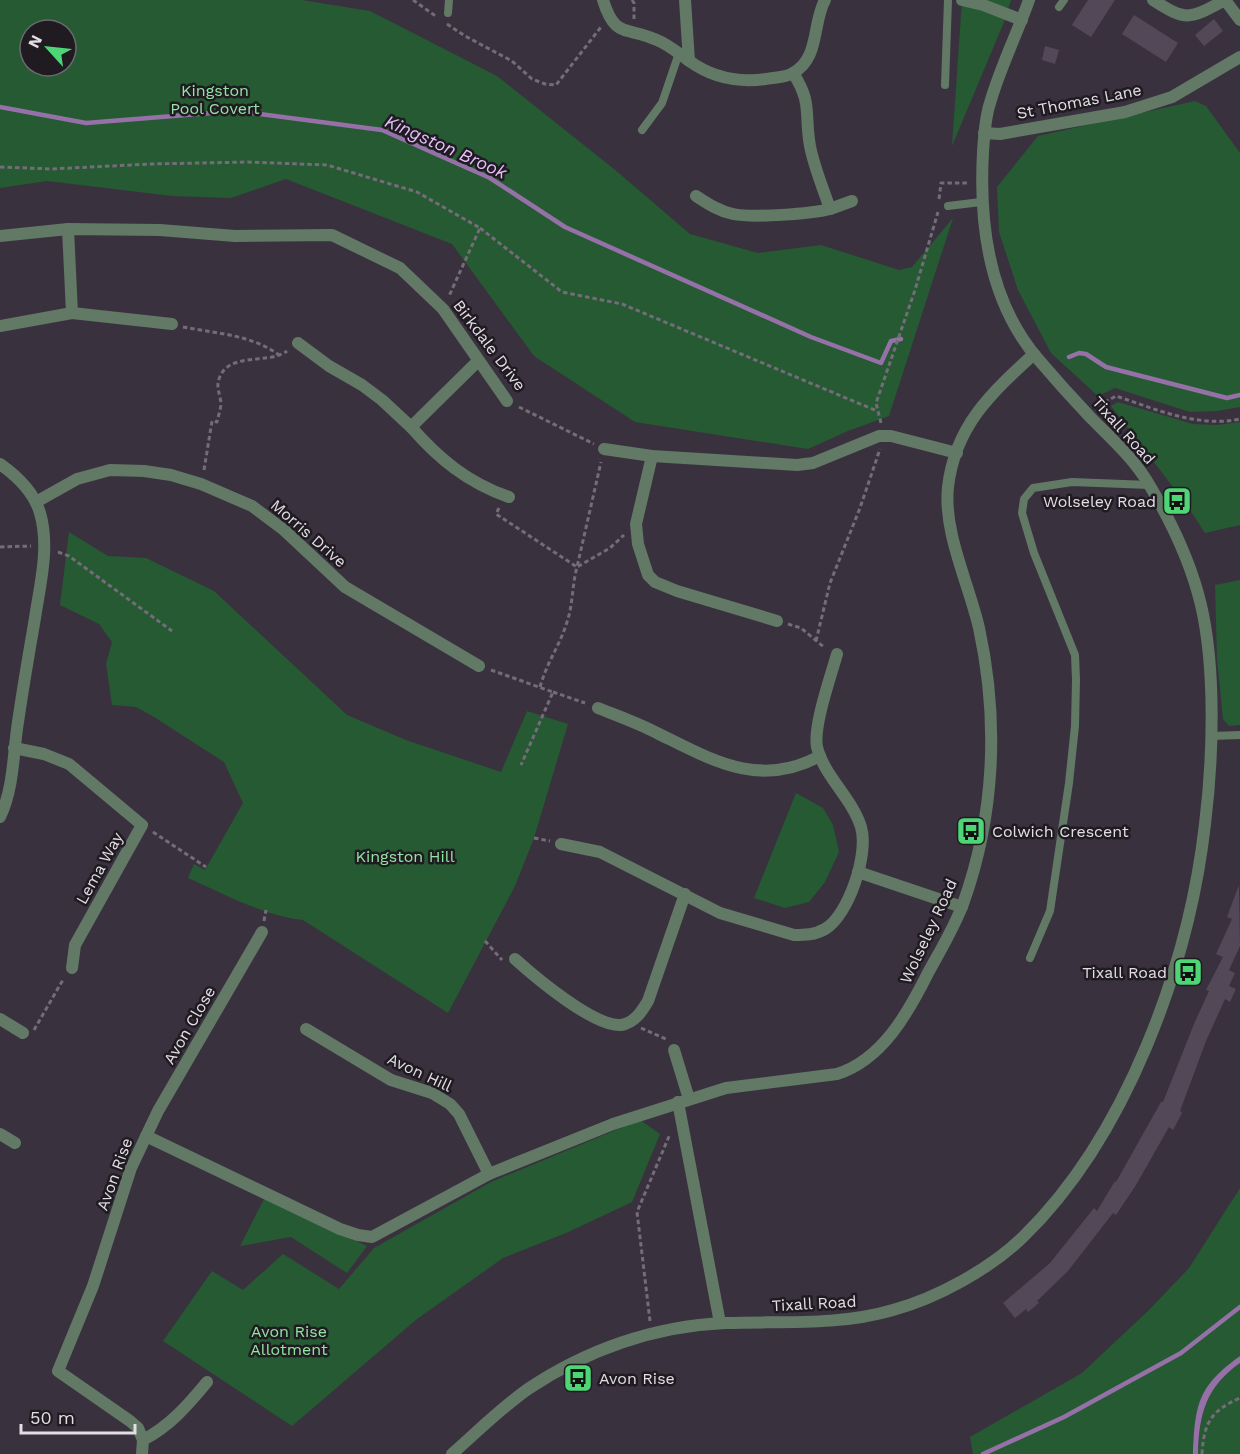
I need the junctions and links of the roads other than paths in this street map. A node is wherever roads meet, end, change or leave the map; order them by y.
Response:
1 (449, 0) edge
2 (603, 0) edge
3 (685, 0) edge
4 (825, 0) edge
5 (948, 0) edge
6 (962, 0) edge
7 (1029, 0) edge
8 (1153, 0) edge
9 (1225, 0) edge
10 (448, 13) dead end
11 (1022, 20) junction
12 (1240, 20) edge
13 (684, 57) junction
14 (1240, 58) edge
15 (793, 73) junction
16 (945, 85) dead end
17 (642, 130) dead end
18 (984, 133) junction
19 (696, 196) dead end
20 (852, 201) dead end
21 (981, 202) junction
22 (948, 207) dead end
23 (830, 209) junction
24 (68, 230) junction
25 (0, 236) edge
26 (72, 313) junction
27 (172, 324) road end
28 (0, 326) edge
29 (298, 343) road end
30 (1034, 354) junction
31 (478, 362) junction
32 (507, 401) road end
33 (411, 428) junction
34 (604, 449) road end
35 (957, 453) junction
36 (652, 456) junction
37 (0, 464) edge
38 (1149, 485) junction
39 (506, 501) road end
40 (36, 502) junction
41 (777, 621) road end
42 (837, 654) road end
43 (479, 666) road end
44 (598, 708) road end
45 (1240, 735) edge
46 (1211, 736) junction
47 (14, 748) junction
48 (820, 756) junction
49 (0, 817) edge
50 (561, 844) dead end
51 (858, 872) junction
52 (685, 894) junction
53 (962, 907) junction
54 (262, 932) dead end
55 (1030, 958) dead end
56 (515, 959) road end
57 (72, 968) road end
58 (0, 1019) edge
59 (306, 1029) dead end
60 (23, 1033) road end
61 (674, 1050) road end
62 (683, 1101) junction
63 (0, 1134) edge
64 (146, 1136) junction
65 (15, 1143) dead end
66 (489, 1174) junction
67 (720, 1323) junction
68 (207, 1382) dead end
69 (143, 1440) junction
70 (142, 1454) edge
71 (452, 1454) edge

1 - 10 lane
2 - 13 street
3 - 13 street
4 - 15 street
5 - 16 lane
6 - 11 street
7 - 11 street, Tixall Road
8 - 9 street
9 - 12 street
11 - 18 street, Tixall Road
13 - 15 street
13 - 17 lane
14 - 18 street, St Thomas Lane
15 - 23 street
18 - 21 street, Tixall Road
19 - 23 street
20 - 23 street
21 - 22 lane
21 - 30 street, Tixall Road
24 - 25 street, Birkdale Drive
24 - 26 street
24 - 31 street, Birkdale Drive
26 - 27 street
26 - 28 street
29 - 33 street
30 - 35 street, Wolseley Road
30 - 38 street, Tixall Road
31 - 32 street, Birkdale Drive
31 - 33 street
33 - 39 street
34 - 36 street
35 - 36 street
35 - 53 street, Wolseley Road
36 - 41 street
37 - 40 street
38 - 46 street, Tixall Road
38 - 55 lane
40 - 43 street, Morris Drive
40 - 47 street
42 - 48 street
44 - 48 street
45 - 46 lane
46 - 67 street, Tixall Road
47 - 49 street
47 - 57 street, Lema Way
48 - 51 street
50 - 52 street
51 - 52 street
51 - 53 street
52 - 56 street
53 - 62 street, Wolseley Road
54 - 64 street, Avon Close
58 - 60 street
59 - 66 street, Avon Hill
61 - 62 street
62 - 66 street, Avon Rise
62 - 67 street
63 - 65 street
64 - 66 street, Avon Rise
64 - 69 street, Avon Rise
67 - 71 street, Tixall Road
68 - 69 street
69 - 70 street

